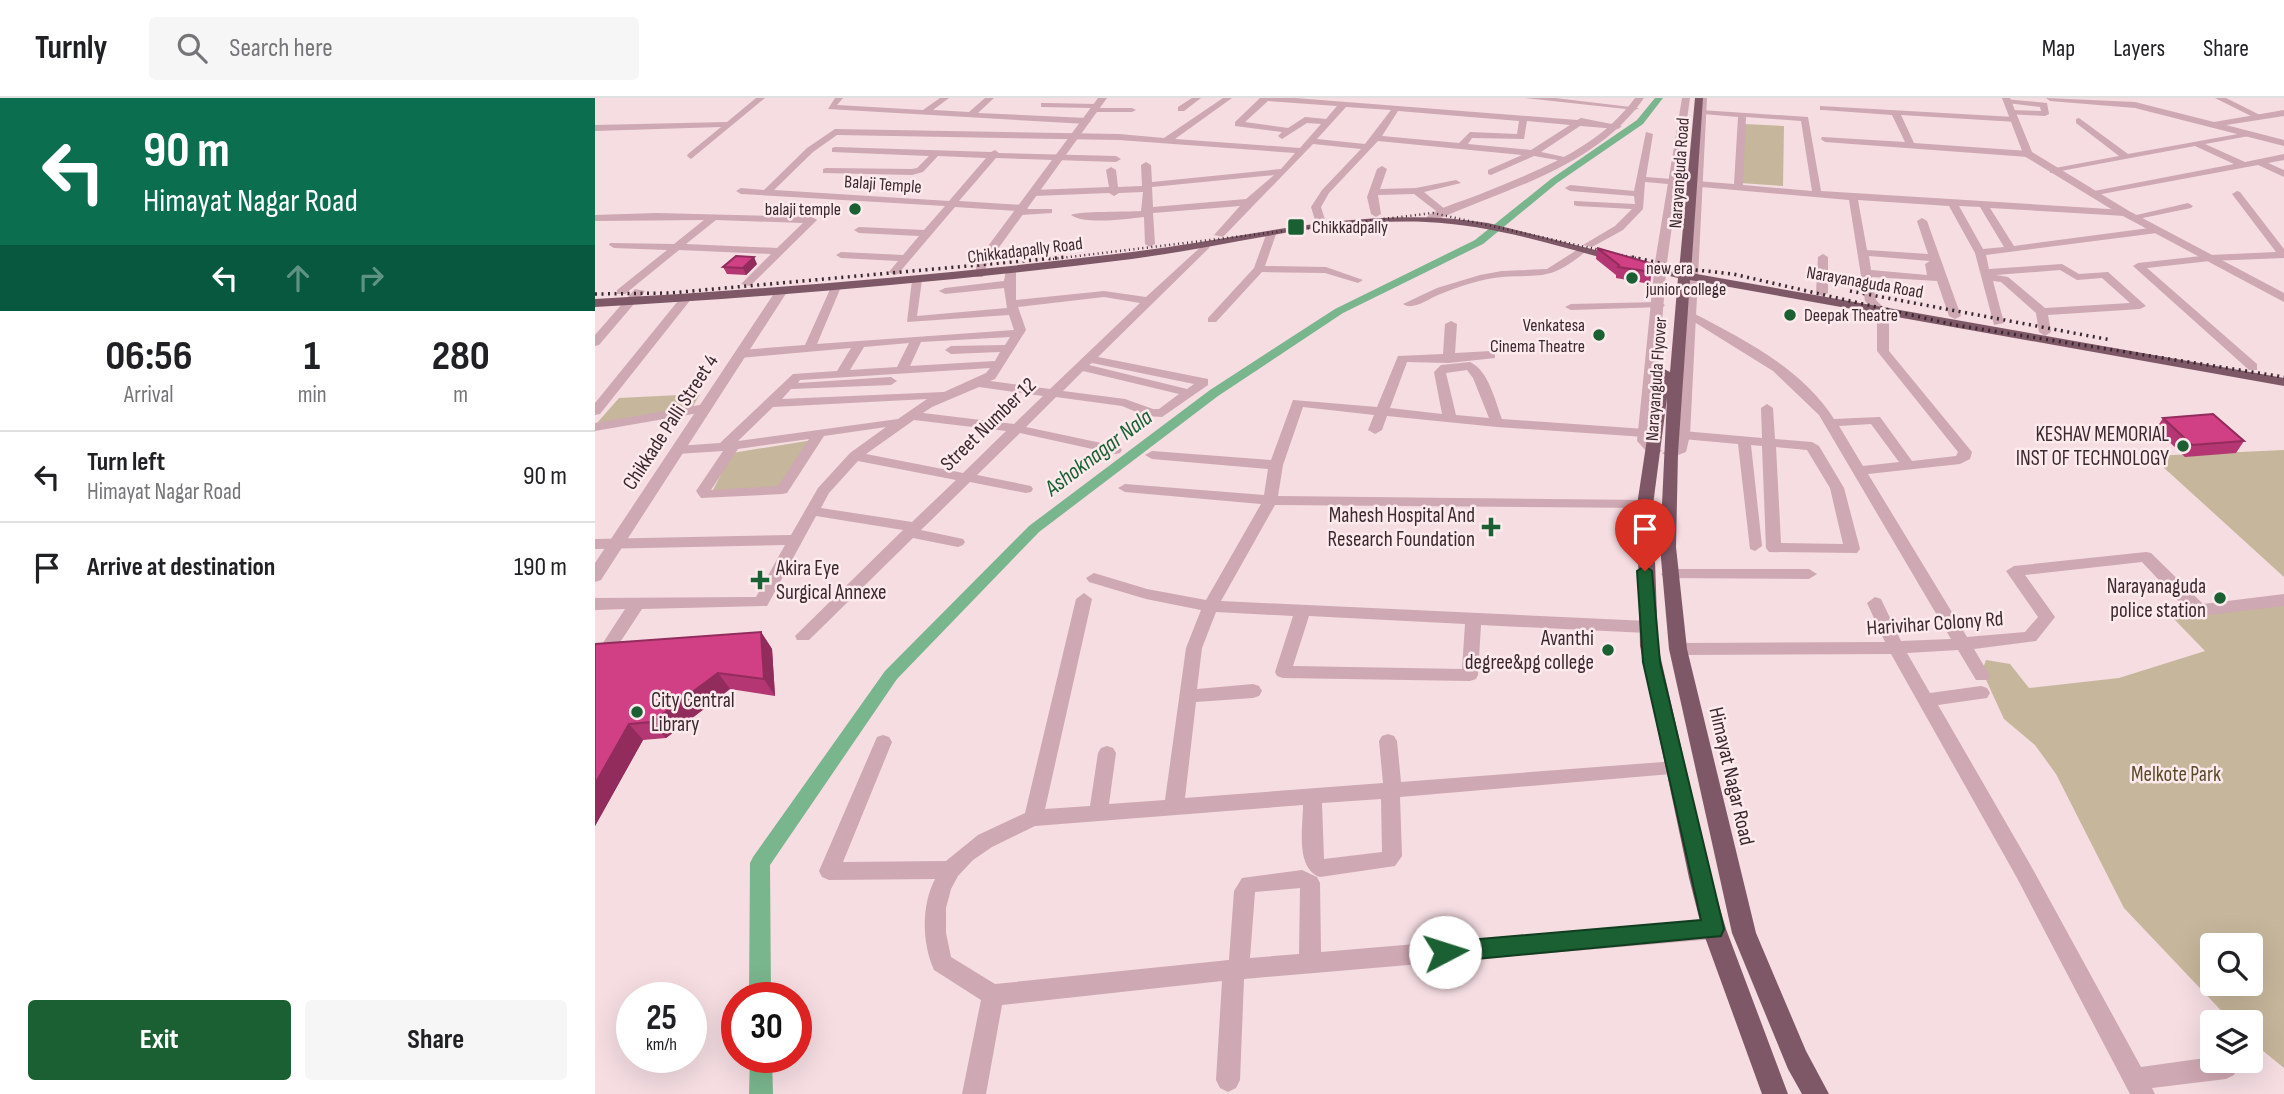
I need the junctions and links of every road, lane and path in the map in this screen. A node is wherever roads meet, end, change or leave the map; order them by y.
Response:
1 (761, 98) edge
2 (839, 98) edge
3 (899, 98) edge
4 (945, 98) edge
5 (990, 98) edge
6 (1197, 98) edge
7 (1228, 98) edge
8 (1265, 98) edge
9 (1274, 98) edge
10 (1417, 98) edge
11 (1529, 98) edge
12 (1688, 98) edge
13 (1701, 98) edge
14 (2050, 98) edge
15 (2219, 98) edge
16 (1315, 100) edge
17 (1297, 101) junction
18 (2132, 102) edge
19 (1637, 103) edge
20 (1044, 105) dead end
21 (1098, 105) edge
22 (1343, 105) junction
23 (1823, 107) dead end
24 (2009, 107) edge
25 (1835, 108) junction
26 (1181, 109) dead end
27 (1289, 109) dead end
28 (881, 110) junction
29 (1132, 110) dead end
30 (1395, 110) junction
31 (1409, 111) junction
32 (1895, 112) junction
33 (924, 113) junction
34 (1703, 113) junction
35 (2284, 113) edge
36 (1742, 115) junction
37 (830, 116) dead end
38 (969, 116) junction
39 (2260, 117) junction
40 (1523, 118) junction
41 (1087, 121) junction
42 (1581, 121) junction
43 (2079, 121) dead end
44 (1327, 122) junction
45 (731, 124) junction
46 (2210, 125) junction
47 (1619, 126) junction
48 (595, 128) edge
49 (1291, 131) junction
50 (944, 133) junction
51 (1649, 134) dead end
52 (2246, 134) junction
53 (1075, 137) junction
54 (1376, 138) junction
55 (1825, 139) dead end
56 (1165, 141) junction
57 (1311, 141) junction
58 (1845, 141) junction
59 (2284, 143) edge
60 (2197, 144) junction
61 (1462, 146) junction
62 (1911, 146) junction
63 (1368, 147) junction
64 (1271, 148) junction
65 (835, 150) dead end
66 (1303, 151) junction
67 (1846, 152) dead end
68 (936, 153) junction
69 (995, 153) junction
70 (1533, 153) junction
71 (2028, 154) junction
72 (691, 156) dead end
73 (1060, 157) junction
74 (2126, 157) junction
75 (2283, 158) edge
76 (1116, 159) dead end
77 (1566, 160) junction
78 (2262, 163) junction
79 (2244, 164) junction
80 (1146, 165) dead end
81 (1382, 169) dead end
82 (1111, 170) dead end
83 (826, 171) dead end
84 (1284, 171) junction
85 (2053, 171) junction
86 (1491, 172) dead end
87 (2284, 174) edge
88 (1641, 179) junction
89 (1674, 182) junction
90 (1455, 183) dead end
91 (1696, 184) junction
92 (1146, 187) junction
93 (1570, 188) dead end
94 (1738, 188) junction
95 (741, 191) dead end
96 (1416, 191) junction
97 (767, 192) junction
98 (1374, 192) junction
99 (1034, 193) junction
100 (1114, 193) junction
101 (1638, 194) junction
102 (1817, 194) junction
103 (2094, 194) junction
104 (2237, 194) dead end
105 (1853, 197) junction
106 (1249, 202) junction
107 (1577, 203) dead end
108 (1952, 203) junction
109 (953, 204) junction
110 (1983, 205) junction
111 (2188, 206) dead end
112 (1640, 207) junction
113 (1023, 210) junction
114 (1049, 211) dead end
115 (1443, 212) junction
116 (1147, 213) junction
117 (1376, 214) junction
118 (1076, 215) dead end
119 (2129, 215) junction
120 (714, 216) junction
121 (596, 219) edge
122 (1430, 219) junction
123 (1320, 220) junction
124 (1922, 221) dead end
125 (1457, 222) joint
126 (859, 230) dead end
127 (2157, 230) junction
128 (926, 233) junction
129 (1271, 233) junction
130 (1220, 235) junction
131 (1150, 244) junction
132 (614, 246) dead end
133 (1205, 246) junction
134 (678, 247) junction
135 (1584, 248) junction
136 (2010, 248) junction
137 (782, 251) junction
138 (1865, 253) junction
139 (1980, 253) junction
140 (841, 255) dead end
141 (2283, 255) edge
142 (1823, 257) dead end
143 (906, 258) junction
144 (1931, 258) junction
145 (2210, 258) junction
146 (1661, 266) junction
147 (980, 269) junction
148 (1259, 269) junction
149 (894, 272) junction
150 (1692, 272) junction
151 (1868, 273) junction
152 (1987, 274) junction
153 (1009, 277) junction
154 (917, 280) junction
155 (1358, 280) dead end
156 (746, 284) junction
157 (836, 287) junction
158 (945, 291) dead end
159 (781, 292) junction
160 (595, 293) edge
161 (1822, 293) junction
162 (625, 297) junction
163 (686, 298) junction
164 (2284, 298) edge
165 (1147, 301) junction
166 (1871, 302) junction
167 (595, 303) edge
168 (1409, 304) dead end
169 (1659, 305) junction
170 (1011, 307) junction
171 (1571, 307) dead end
172 (2042, 312) junction
173 (1882, 313) junction
174 (1689, 315) junction
175 (1955, 316) junction
176 (1212, 320) dead end
177 (1998, 323) junction
178 (1451, 324) dead end
179 (2045, 331) junction
180 (1018, 333) junction
181 (917, 339) junction
182 (595, 342) edge
183 (860, 343) junction
184 (810, 347) junction
185 (1009, 348) junction
186 (951, 350) dead end
187 (740, 354) junction
188 (1491, 355) dead end
189 (1449, 359) junction
190 (1083, 362) junction
191 (999, 364) junction
192 (2216, 366) junction
193 (2253, 367) junction
194 (902, 369) junction
195 (842, 373) junction
196 (2284, 373) edge
197 (891, 381) dead end
198 (977, 382) junction
199 (2284, 382) edge
200 (783, 388) junction
201 (1052, 391) junction
202 (947, 395) junction
203 (769, 403) junction
204 (705, 408) junction
205 (1767, 408) dead end
206 (595, 411) edge
207 (1383, 412) junction
208 (1449, 415) junction
209 (1495, 418) junction
210 (904, 419) junction
211 (1666, 419) junction
212 (1830, 423) junction
213 (595, 426) edge
214 (1014, 428) junction
215 (1375, 430) dead end
216 (820, 432) junction
217 (1682, 435) junction
218 (1744, 441) junction
219 (1769, 443) junction
220 (729, 446) junction
221 (1656, 446) junction
222 (677, 450) junction
223 (1115, 450) dead end
224 (1152, 455) dead end
225 (855, 456) junction
226 (1276, 465) junction
227 (1909, 466) junction
228 (1859, 471) junction
229 (966, 476) junction
230 (1125, 488) dead end
231 (1027, 489) dead end
232 (1270, 500) junction
233 (1645, 505) junction
234 (812, 510) junction
235 (912, 529) junction
236 (795, 540) junction
237 (958, 542) dead end
238 (616, 543) junction
239 (595, 544) edge
240 (1755, 546) dead end
241 (1669, 573) junction
242 (1809, 574) dead end
243 (595, 576) edge
244 (1094, 578) dead end
245 (1084, 599) dead end
246 (2284, 600) edge
247 (1875, 603) dead end
248 (595, 604) edge
249 (637, 604) junction
250 (1210, 606) junction
251 (1301, 612) junction
252 (1473, 619) junction
253 (1647, 627) junction
254 (803, 636) dead end
255 (1963, 645) junction
256 (1896, 648) junction
257 (1678, 649) junction
258 (605, 652) edge
259 (1253, 691) dead end
260 (1188, 696) junction
261 (1926, 700) junction
262 (1388, 741) dead end
263 (883, 742) dead end
264 (1107, 753) dead end
265 (1676, 768) junction
266 (1391, 791) junction
267 (1312, 796) junction
268 (1174, 807) junction
269 (1098, 813) junction
270 (1033, 818) junction
271 (951, 870) junction
272 (1714, 929) junction
273 (1310, 964) junction
274 (1236, 971) junction
275 (993, 995) junction
276 (2200, 1073) edge
277 (1228, 1080) dead end
278 (2139, 1086) edge
279 (974, 1094) edge
280 (1775, 1094) edge
281 (1816, 1094) edge

1 - 45 street
2 - 28 street
3 - 28 street
4 - 33 street
5 - 38 street
6 - 26 street
7 - 56 street
8 - 9 street
8 - 49 street
9 - 17 street
10 - 31 street
11 - 19 street
12 - 89 street, Narayanguda Road
12 - 211 main road, Narayanguda Flyover
13 - 34 street, Narayanguda Road
13 - 211 main road, Narayanguda Flyover
14 - 18 street
15 - 39 street
16 - 17 street
16 - 22 street
17 - 27 street
18 - 46 street
19 - 47 street
20 - 21 street
21 - 29 street
21 - 41 street
22 - 30 street
22 - 44 street
23 - 25 street
24 - 32 street
24 - 71 street
25 - 32 street
25 - 58 street
28 - 33 street
30 - 31 street
30 - 54 street
31 - 40 street
32 - 62 street
33 - 38 street
34 - 36 street
34 - 91 street, Narayanguda Road
35 - 39 street
36 - 94 street
36 - 102 street
37 - 50 street
38 - 41 street
39 - 46 street
40 - 42 street
40 - 61 street
41 - 53 street
42 - 47 street
42 - 70 street
43 - 74 street
44 - 49 street
44 - 57 street
45 - 48 street
45 - 72 street
46 - 52 street
47 - 77 street
49 - 64 street
50 - 53 street
50 - 97 street
51 - 88 street
52 - 59 street
52 - 60 street
53 - 56 street
53 - 73 street
54 - 61 street
54 - 63 street
55 - 58 street
56 - 64 street
57 - 63 street
57 - 66 street
58 - 62 street
58 - 67 street
60 - 74 street
60 - 79 street
61 - 70 street
62 - 71 street
63 - 123 street
64 - 66 street
65 - 68 street
66 - 84 street
68 - 69 street
68 - 83 street
69 - 73 street
69 - 109 street
70 - 77 street
70 - 86 street
71 - 85 street
73 - 76 street
73 - 99 street
74 - 85 street
75 - 78 street
77 - 115 street
78 - 79 street
78 - 87 street
79 - 103 street
80 - 92 street
81 - 98 street
82 - 100 street
84 - 92 street
84 - 106 street
85 - 103 street
88 - 89 street
88 - 101 street
89 - 91 street
89 - 146 street, Narayanguda Road
90 - 96 street
91 - 94 street
91 - 150 street, Narayanguda Road
92 - 100 street
92 - 116 street
93 - 101 street
94 - 102 street
95 - 97 street, Balaji Temple
96 - 98 street
96 - 115 street
97 - 109 street, Balaji Temple
98 - 117 street
99 - 100 street
99 - 113 street
101 - 112 street
102 - 105 street
103 - 119 street
104 - 141 street
105 - 108 street
105 - 138 street
106 - 116 street
106 - 130 street
107 - 112 street
108 - 110 street
108 - 139 street
109 - 113 street, Balaji Temple
109 - 128 street
110 - 119 street
110 - 136 street
111 - 119 street
112 - 135 street
113 - 114 street, Balaji Temple
113 - 147 street
115 - 117 main road, Chikkadapally Road
115 - 122 street
115 - 135 main road, Narayanaguda Road
116 - 118 street
116 - 131 street
117 - 123 main road, Chikkadapally Road
119 - 127 street
120 - 121 street
120 - 134 street
120 - 137 street
122 - 125 main road, Chikkadapally Road
122 - 129 main road, Chikkadapally Road
123 - 130 main road, Chikkadapally Road
124 - 144 street
125 - 135 main road, Narayanaguda Road
126 - 128 street
127 - 136 street
127 - 145 street
128 - 143 street
129 - 133 main road, Chikkadapally Road
129 - 148 street
130 - 131 main road, Chikkadapally Road
131 - 147 main road, Chikkadapally Road
132 - 134 street
133 - 153 main road, Chikkadapally Road
133 - 165 street, Street Number 12
134 - 137 street
134 - 162 street
135 - 146 main road, Narayanaguda Road
135 - 168 street
136 - 139 street
137 - 156 street
138 - 144 street
138 - 151 street
139 - 152 street
140 - 143 street
141 - 145 street
142 - 161 street
143 - 149 street
144 - 151 street
144 - 175 street
145 - 164 street
145 - 193 street
146 - 150 main road, Narayanaguda Road
146 - 169 street, Narayanguda Road
147 - 149 main road, Chikkadapally Road
147 - 153 main road, Chikkadapally Road
147 - 154 main road, Chikkadapally Road
148 - 155 street
148 - 176 street
149 - 156 main road, Chikkadapally Road
150 - 161 main road, Narayanaguda Road
150 - 173 main road, Narayanaguda Road
150 - 174 street, Narayanguda Road
151 - 166 street
152 - 172 street
152 - 172 street
152 - 177 street
153 - 158 street
153 - 170 street
154 - 157 main road, Chikkadapally Road
154 - 170 street
156 - 162 main road, Chikkadapally Road
157 - 159 main road, Chikkadapally Road
157 - 184 street
159 - 163 main road, Chikkadapally Road
159 - 187 street, Chikkade Palli Street 4
160 - 162 main road, Chikkadapally Road
161 - 166 main road, Narayanaguda Road
162 - 163 main road, Chikkadapally Road
162 - 167 main road, Chikkadapally Road
162 - 182 street
163 - 206 street
165 - 170 street
165 - 190 street, Street Number 12
166 - 173 street
166 - 175 main road, Narayanaguda Road
169 - 171 street
169 - 221 street, Narayanguda Road
170 - 180 street
172 - 179 street
173 - 192 main road, Narayanaguda Road
173 - 227 street
174 - 212 street
174 - 217 street, Narayanguda Road
175 - 177 main road, Narayanaguda Road
177 - 179 main road, Narayanaguda Road
178 - 189 street
179 - 192 main road, Narayanaguda Road
180 - 181 street
180 - 185 street
181 - 183 street
181 - 194 street
183 - 184 street
183 - 195 street
184 - 187 street
185 - 186 street
185 - 191 street
187 - 204 street, Chikkade Palli Street 4
188 - 189 street
189 - 207 street
190 - 201 street, Street Number 12
190 - 201 street
191 - 194 street
191 - 198 street
192 - 193 main road, Narayanaguda Road
192 - 199 main road, Narayanaguda Road
193 - 196 main road, Narayanaguda Road
194 - 195 street
195 - 200 street
197 - 200 street
198 - 201 street
198 - 202 street
200 - 203 street
201 - 214 street, Street Number 12
202 - 203 street
202 - 210 street
203 - 220 street
204 - 213 street
204 - 222 street, Chikkade Palli Street 4
205 - 219 street
207 - 208 street
207 - 215 street
207 - 226 street
208 - 209 street
208 - 209 street
209 - 221 street
210 - 214 street
210 - 216 street
210 - 225 street
211 - 221 main road, Narayanguda Flyover
212 - 227 street
212 - 228 street
214 - 223 street
214 - 229 street, Street Number 12
216 - 220 street
216 - 220 street
217 - 218 street
217 - 221 street
218 - 219 street
218 - 240 street
219 - 219 street
220 - 222 street
221 - 233 main road
221 - 241 main road, Himayat Nagar Road
222 - 238 street, Chikkade Palli Street 4
224 - 226 street
225 - 229 street
225 - 234 street
226 - 232 street
227 - 228 street
228 - 255 street
229 - 231 street
229 - 235 street, Street Number 12
230 - 232 street
232 - 233 street
232 - 250 street
233 - 253 main road
234 - 235 street
234 - 236 street
235 - 237 street
235 - 254 street, Street Number 12
236 - 238 street
236 - 249 street
238 - 239 street
238 - 243 street, Chikkade Palli Street 4
241 - 242 street
241 - 257 main road, Himayat Nagar Road
244 - 250 street
245 - 270 street
246 - 255 street, Harivihar Colony Rd
247 - 256 street
248 - 249 street
249 - 258 street
250 - 251 street
250 - 260 street
251 - 252 street
251 - 252 street
252 - 253 street
253 - 265 main road
255 - 256 street, Harivihar Colony Rd
255 - 261 street
256 - 257 street, Harivihar Colony Rd
256 - 261 street
257 - 281 main road, Himayat Nagar Road
259 - 260 street
260 - 268 street
261 - 278 street
262 - 266 street
263 - 271 street
264 - 269 street
265 - 266 street
265 - 272 main road
266 - 267 street
266 - 267 street
267 - 268 street
268 - 269 street
269 - 270 street
270 - 271 street
271 - 275 street
272 - 273 street
272 - 280 main road
273 - 274 street
273 - 274 street
274 - 275 street
274 - 277 street
275 - 279 street
276 - 278 street

